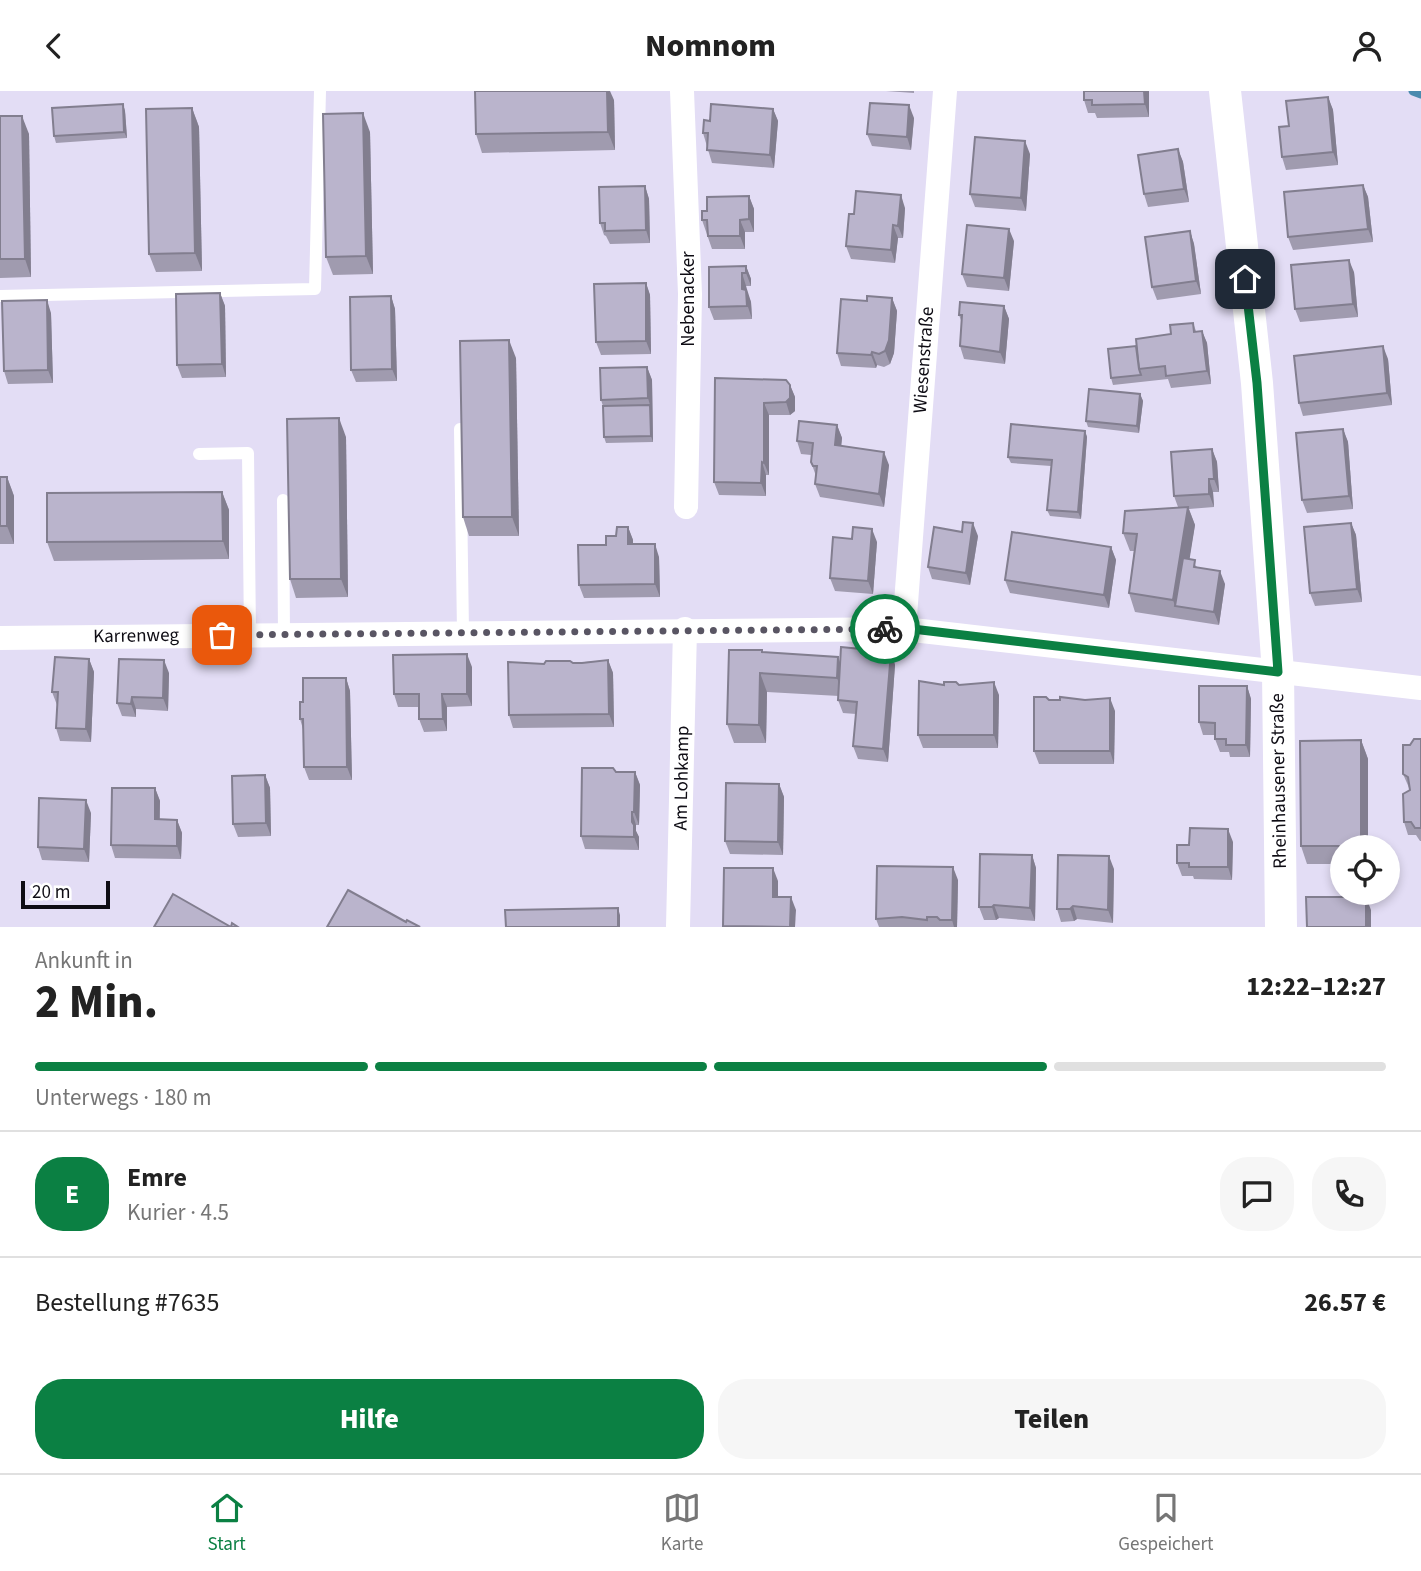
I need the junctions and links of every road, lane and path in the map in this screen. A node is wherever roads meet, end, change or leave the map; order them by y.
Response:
1 (320, 91) edge
2 (682, 91) edge
3 (945, 91) edge
4 (1225, 91) edge
5 (0, 296) edge
6 (460, 429) edge
7 (199, 454) dead end
8 (283, 500) dead end
9 (686, 507) dead end
10 (904, 628) junction
11 (685, 629) junction
12 (463, 632) junction
13 (250, 635) junction
14 (284, 635) junction
15 (0, 638) edge
16 (1278, 672) junction
17 (1421, 688) edge
18 (678, 927) edge
19 (1281, 927) edge

1 - 5 lane
2 - 9 street, Nebenacker
3 - 10 street, Wiesenstraße
4 - 16 street, Rheinhausener Straße
6 - 12 lane
7 - 13 lane
8 - 14 lane
10 - 11 street, Karrenweg
10 - 16 street, Karrenweg
11 - 12 street, Karrenweg
11 - 18 street, Am Lohkamp
12 - 14 street, Karrenweg
13 - 14 street, Karrenweg
13 - 15 street, Karrenweg
16 - 17 street, Karrenweg
16 - 19 street, Rheinhausener Straße

